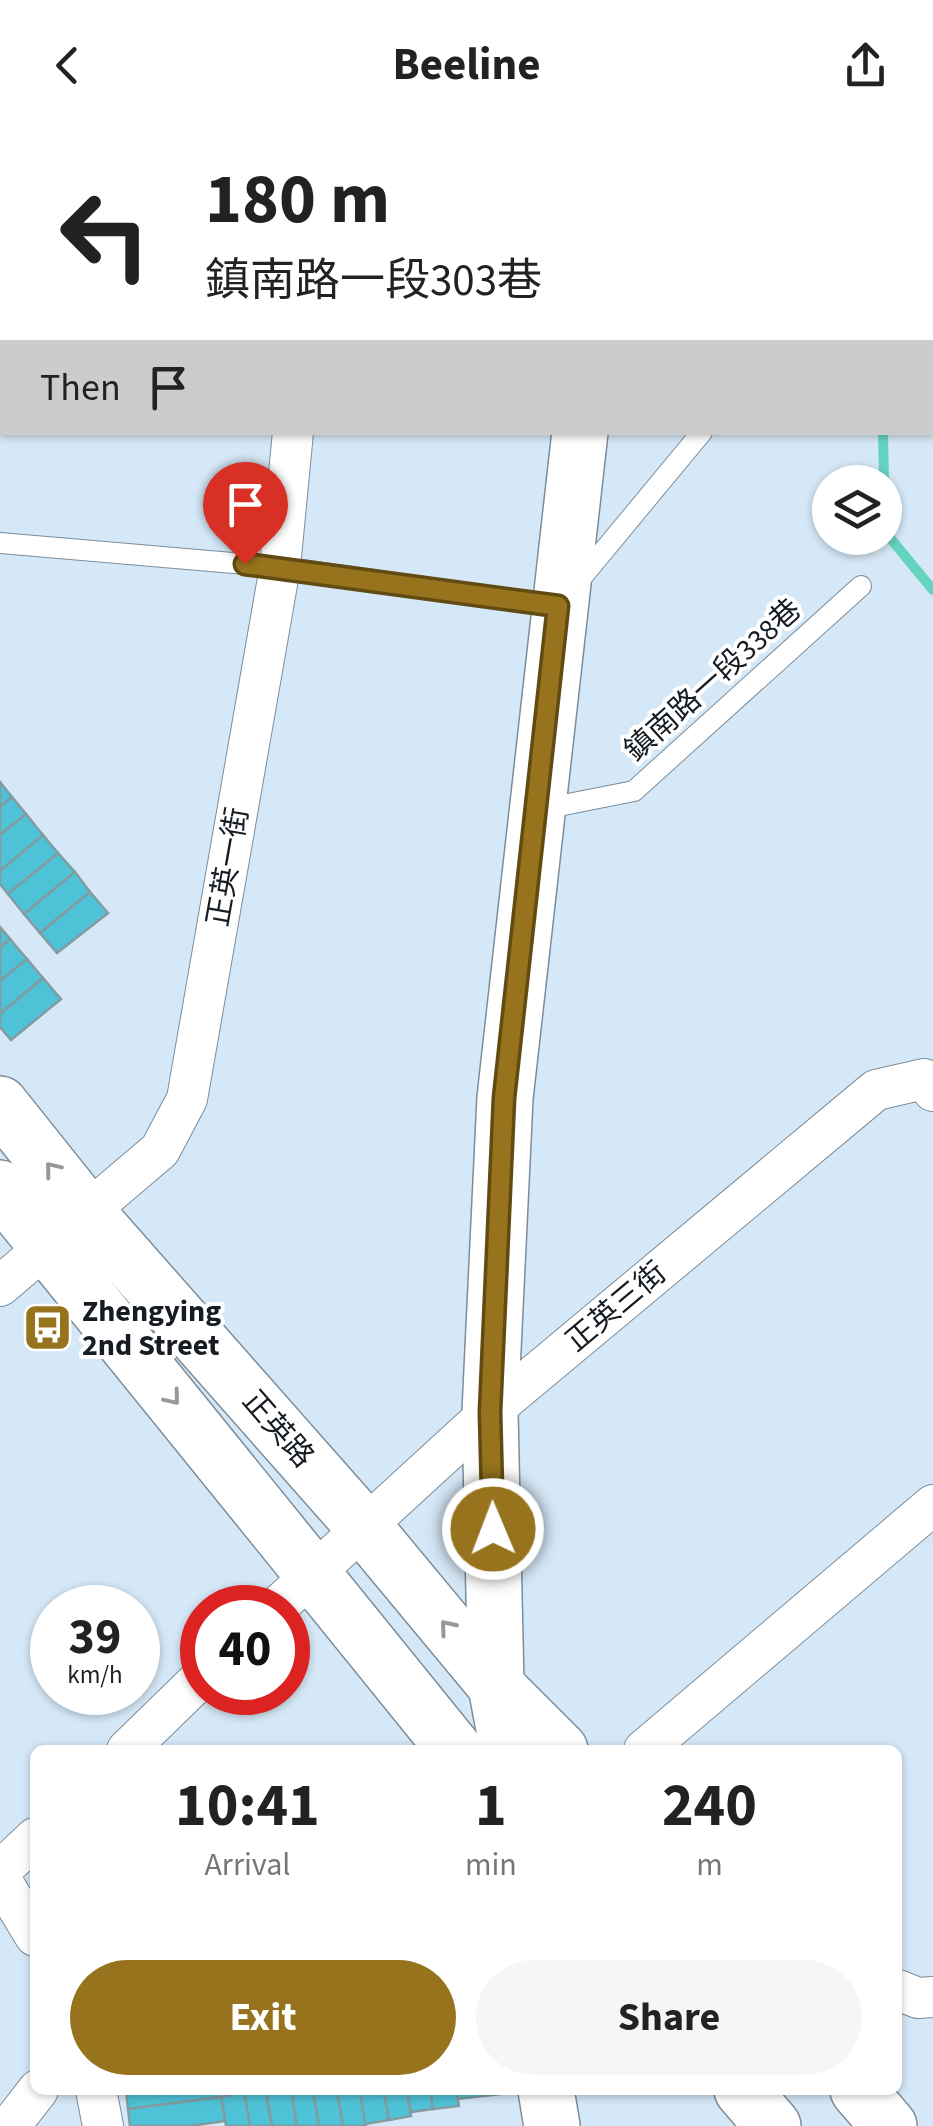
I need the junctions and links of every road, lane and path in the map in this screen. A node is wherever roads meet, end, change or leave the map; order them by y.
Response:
1 (293, 435) edge
2 (580, 435) edge
3 (700, 435) edge
4 (0, 543) edge
5 (280, 567) junction
6 (862, 586) dead end
7 (558, 606) junction
8 (536, 811) junction
9 (933, 1091) edge
10 (0, 1104) edge
11 (0, 1188) edge
12 (68, 1230) junction
13 (0, 1286) edge
14 (490, 1412) junction
15 (933, 1505) edge
16 (364, 1528) junction
17 (291, 1585) edge
18 (300, 1585) edge
19 (310, 1606) edge
20 (496, 1686) junction
21 (180, 1699) edge
22 (131, 1745) edge
23 (450, 1745) edge
24 (507, 1745) edge
25 (555, 1745) edge
26 (650, 1745) edge
27 (30, 1843) edge
28 (0, 1875) edge
29 (30, 1927) edge
30 (902, 1992) edge
31 (933, 1996) edge
32 (34, 2095) edge
33 (97, 2095) edge
34 (547, 2095) edge
35 (746, 2095) edge
36 (862, 2095) edge
37 (10, 2126) edge
38 (103, 2126) edge
39 (552, 2126) edge
40 (773, 2126) edge
41 (889, 2126) edge

1 - 5 street, 正英一街
2 - 7 street
3 - 7 lane
4 - 5 lane
5 - 7 lane
5 - 12 street, 正英一街
6 - 8 lane, 鎮南路一段338巷
7 - 8 street
8 - 14 street
9 - 14 street, 正英三街
12 -> 10 street, 正英路
11 - 12 street, 正英路
12 - 13 street, 正英一街
12 - 16 street, 正英路
12 -> 17 street, 正英路
14 - 16 street, 正英三街
14 - 20 street
15 - 26 street
16 - 18 street, 正英三街
20 -> 16 street, 正英路
19 - 23 street, 正英路
20 - 24 street
20 - 25 street, 正英路
21 - 22 street
27 - 28 street
28 - 29 street
30 - 31 street
32 - 37 street
33 - 38 street
34 - 39 street
35 - 40 street
36 - 41 street

